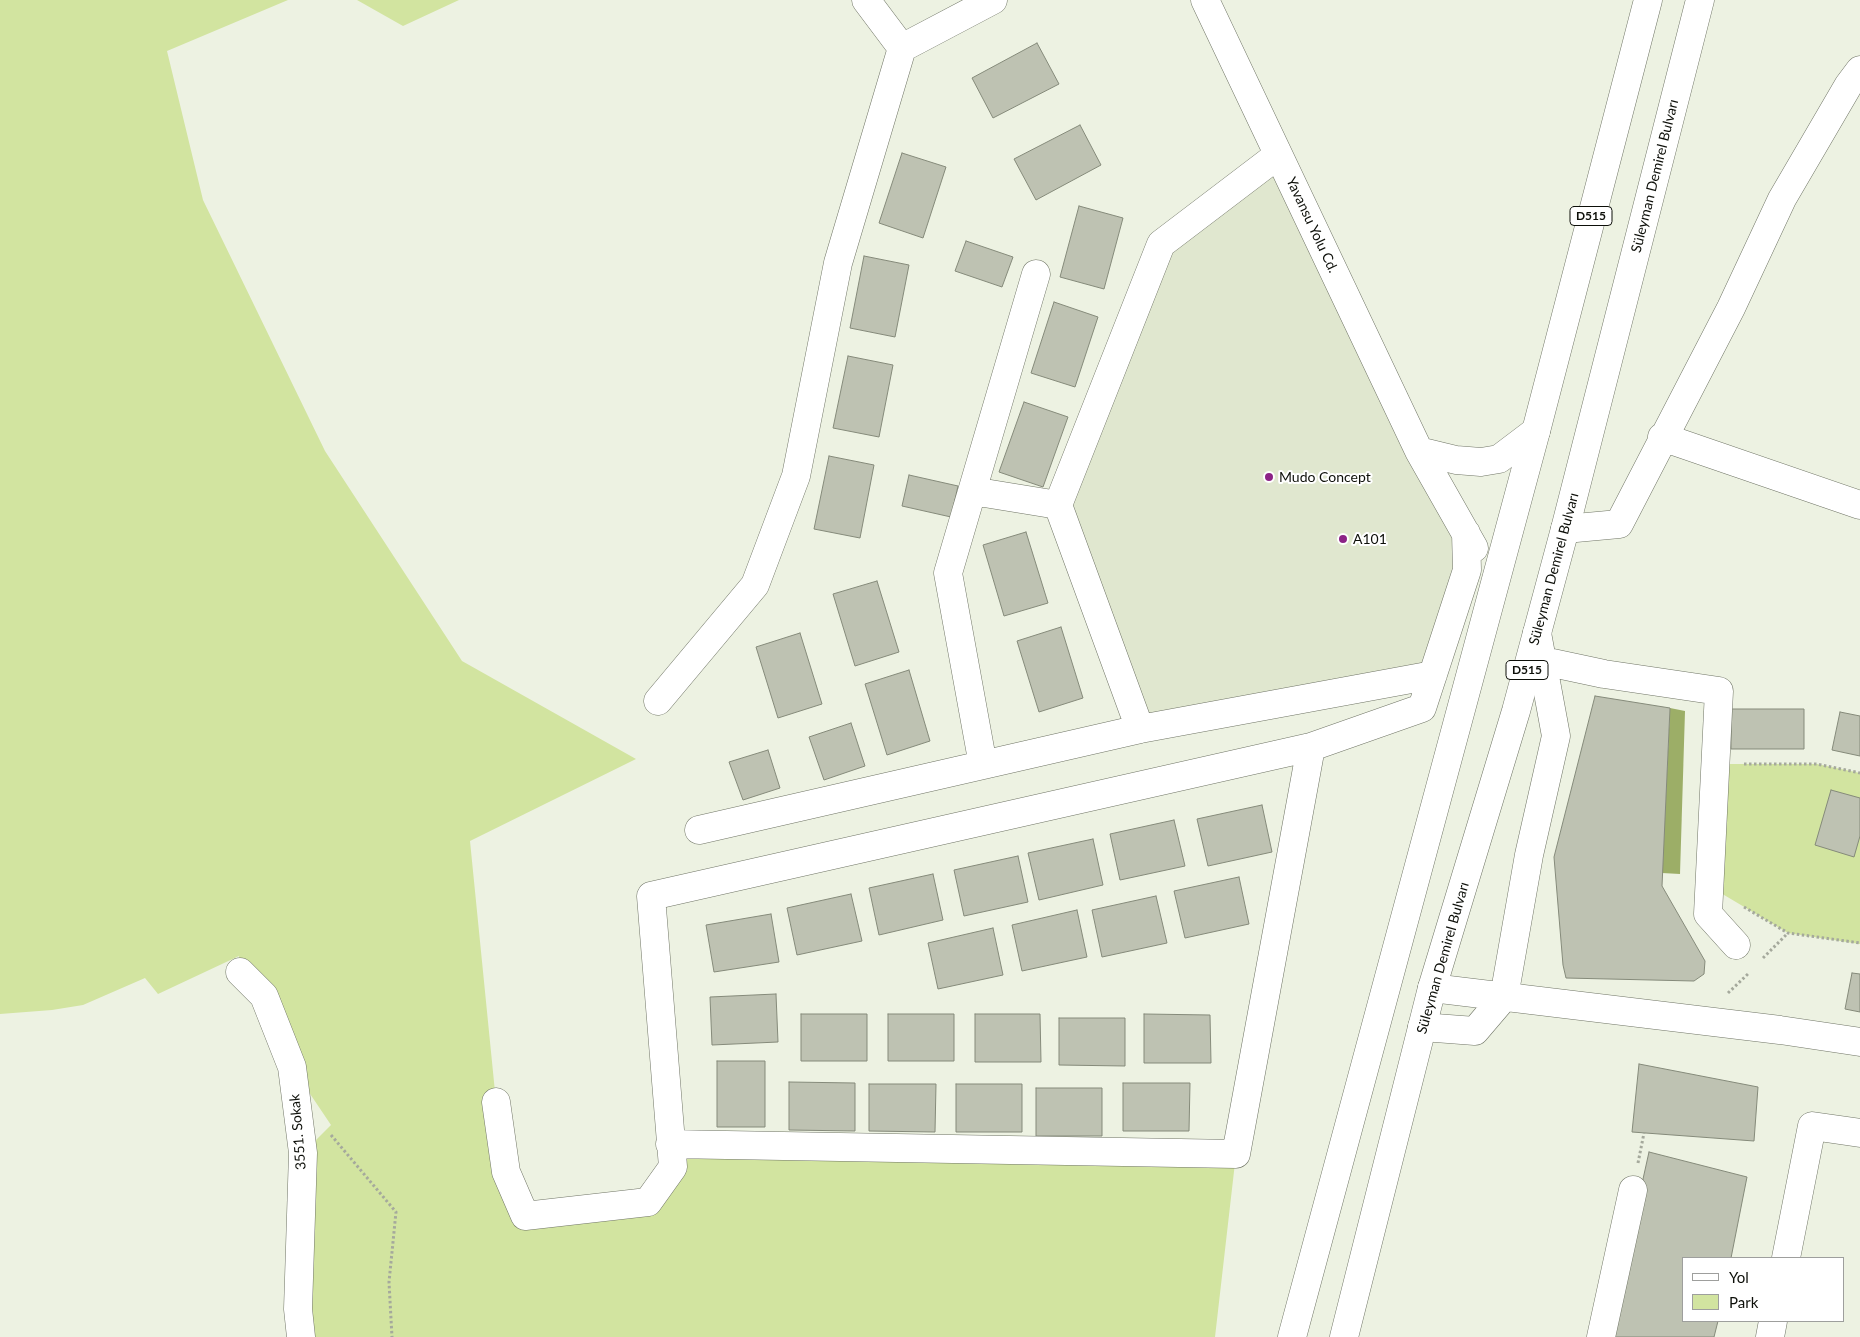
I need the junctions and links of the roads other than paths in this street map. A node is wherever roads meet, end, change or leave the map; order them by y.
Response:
1 (866, 0) edge
2 (992, 0) edge
3 (1205, 0) edge
4 (1648, 0) edge
5 (1700, 0) edge
6 (902, 48) junction
7 (1860, 70) edge
8 (1278, 155) junction
9 (1036, 274) dead end
10 (1536, 432) junction
11 (1662, 437) junction
12 (1419, 450) junction
13 (972, 491) junction
14 (1058, 505) junction
15 (1860, 505) edge
16 (1565, 529) junction
17 (1466, 533) junction
18 (1495, 585) junction
19 (1537, 633) junction
20 (1543, 660) junction
21 (1433, 675) junction
22 (658, 702) dead end
23 (1140, 729) junction
24 (1311, 747) junction
25 (984, 765) junction
26 (699, 830) dead end
27 (1736, 945) dead end
28 (240, 972) dead end
29 (1432, 988) junction
30 (1504, 997) junction
31 (1422, 1027) junction
32 (1860, 1042) edge
33 (496, 1102) dead end
34 (1860, 1133) edge
35 (670, 1144) junction
36 (1633, 1190) dead end
37 (1786, 1257) edge
38 (1773, 1322) edge
39 (301, 1337) edge
40 (1292, 1337) edge
41 (1344, 1337) edge
42 (1601, 1337) edge
43 (1770, 1337) edge

1 - 6 main road
2 - 6 main road
3 - 8 main road, Yavansu Yolu Cd.
4 - 10 main road, D515
5 - 16 main road, Süleyman Demirel Bulvarı / D515
6 - 22 main road
7 - 11 main road
8 - 12 main road, Yavansu Yolu Cd.
8 - 14 main road
9 - 13 main road
10 - 12 main road
10 - 18 main road, D515
11 - 15 main road
11 - 16 main road
12 - 17 main road, Yavansu Yolu Cd.
13 - 14 main road
13 - 25 main road
14 - 23 main road
16 - 19 main road, Süleyman Demirel Bulvarı / D515
17 - 18 main road, Yavansu Yolu Cd.
17 - 21 main road
18 - 40 main road, D515
19 - 20 main road
19 - 29 main road, Süleyman Demirel Bulvarı / D515
20 - 27 main road
20 - 30 main road
21 - 23 main road
21 - 24 main road
23 - 25 main road
24 - 35 main road
24 - 35 main road
25 - 26 main road
28 - 39 main road, 3551. Sokak
29 - 30 main road
29 - 31 main road, Süleyman Demirel Bulvarı / D515
30 - 31 main road
30 - 32 main road
31 - 41 main road, Süleyman Demirel Bulvarı / D515
33 - 35 main road
34 - 37 main road
36 - 42 main road
38 - 43 main road

